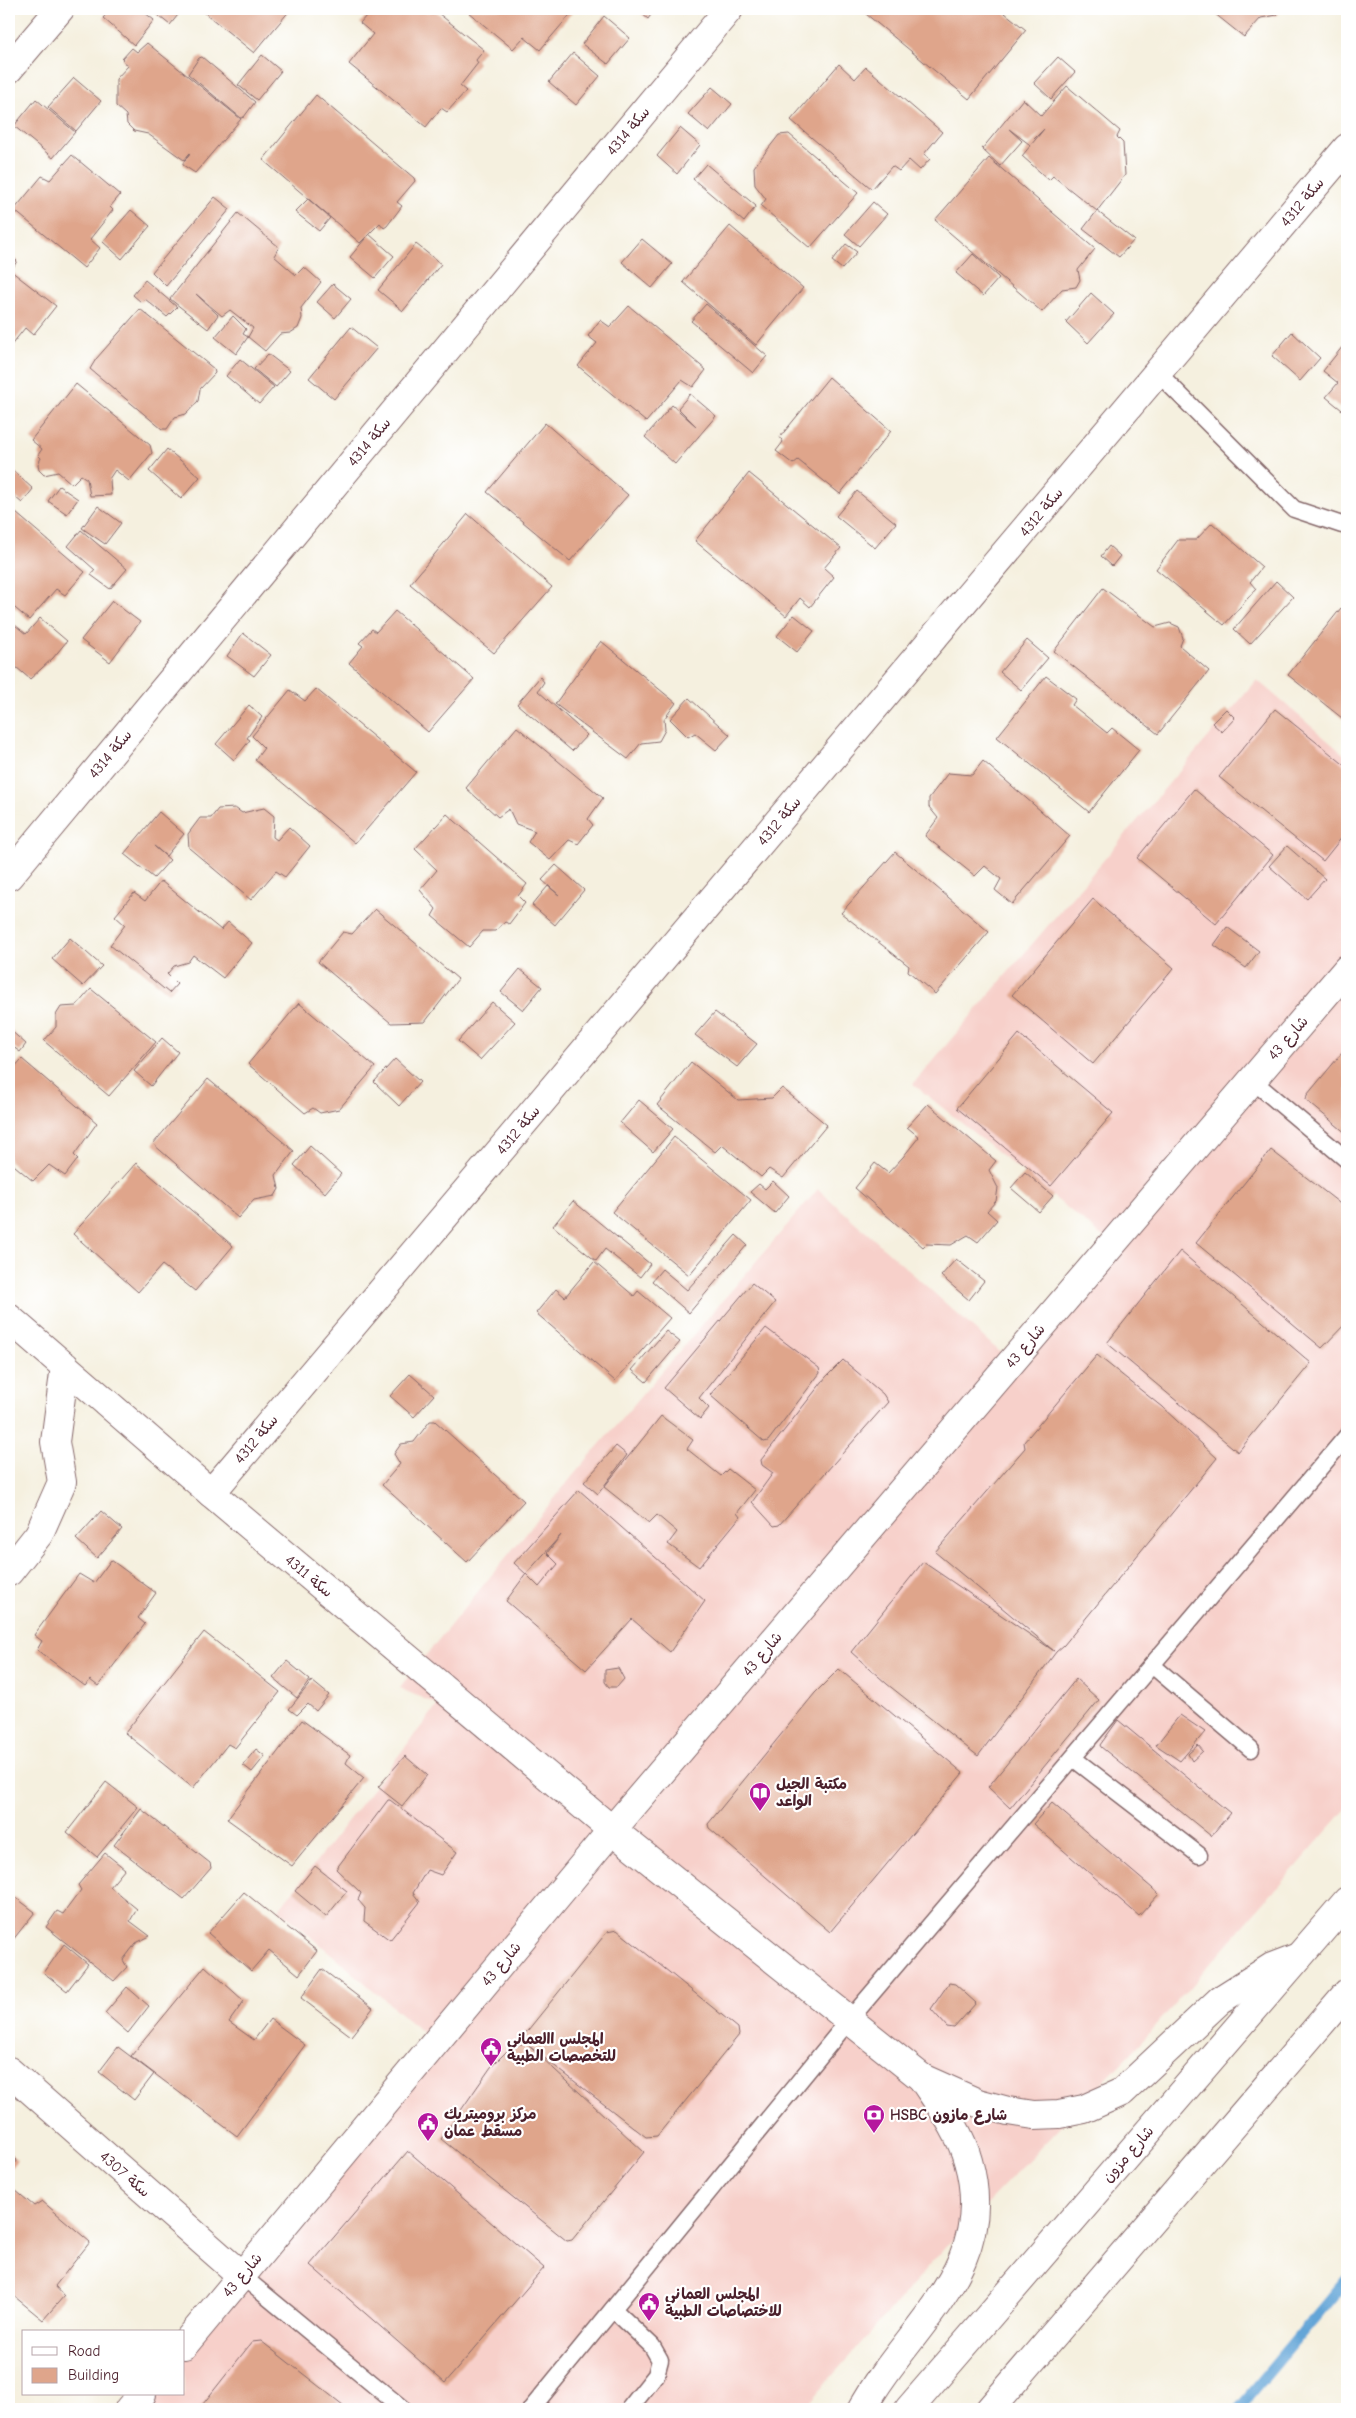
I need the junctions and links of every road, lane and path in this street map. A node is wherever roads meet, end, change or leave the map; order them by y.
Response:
1 (60, 9) edge
2 (729, 9) edge
3 (9, 69) edge
4 (1347, 148) edge
5 (1158, 372) junction
6 (1347, 524) edge
7 (9, 876) edge
8 (1347, 969) edge
9 (1252, 1080) junction
10 (1347, 1160) edge
11 (9, 1318) edge
12 (65, 1366) junction
13 (1347, 1436) edge
14 (211, 1493) junction
15 (9, 1572) edge
16 (1152, 1665) junction
17 (1251, 1750) dead end
18 (1073, 1758) junction
19 (612, 1830) junction
20 (1199, 1855) dead end
21 (1347, 1900) edge
22 (1298, 1957) junction
23 (1347, 1993) edge
24 (850, 2019) junction
25 (9, 2071) edge
26 (922, 2078) junction
27 (242, 2276) junction
28 (613, 2309) junction
29 (185, 2344) edge
30 (140, 2396) edge
31 (129, 2409) edge
32 (403, 2409) edge
33 (531, 2409) edge
34 (629, 2409) edge
35 (862, 2409) edge
36 (909, 2409) edge
37 (990, 2409) edge

1 - 3 street
2 - 7 street, سكة 4314
4 - 5 street, سكة 4312
5 - 6 lane
5 - 14 street, سكة 4312
8 - 9 street, شارع 43
9 - 10 lane
9 - 19 street, شارع 43
11 - 12 street, سكة 4311
12 - 14 street, سكة 4311
12 - 15 street
13 - 16 lane
14 - 19 street, سكة 4311
16 - 17 lane
16 - 18 lane
18 - 20 lane
18 - 24 lane
19 - 24 street, سكة 4311
19 - 27 street, شارع 43
21 - 22 street, شارع مزون
22 - 26 street
22 - 36 street, شارع مزون
23 - 37 street
24 - 26 street, سكة 4311
24 - 28 lane
25 - 27 street, سكة 4307
26 - 35 street
27 - 29 street, شارع 43
27 - 32 lane
28 - 33 lane
28 - 34 lane
30 - 31 street

